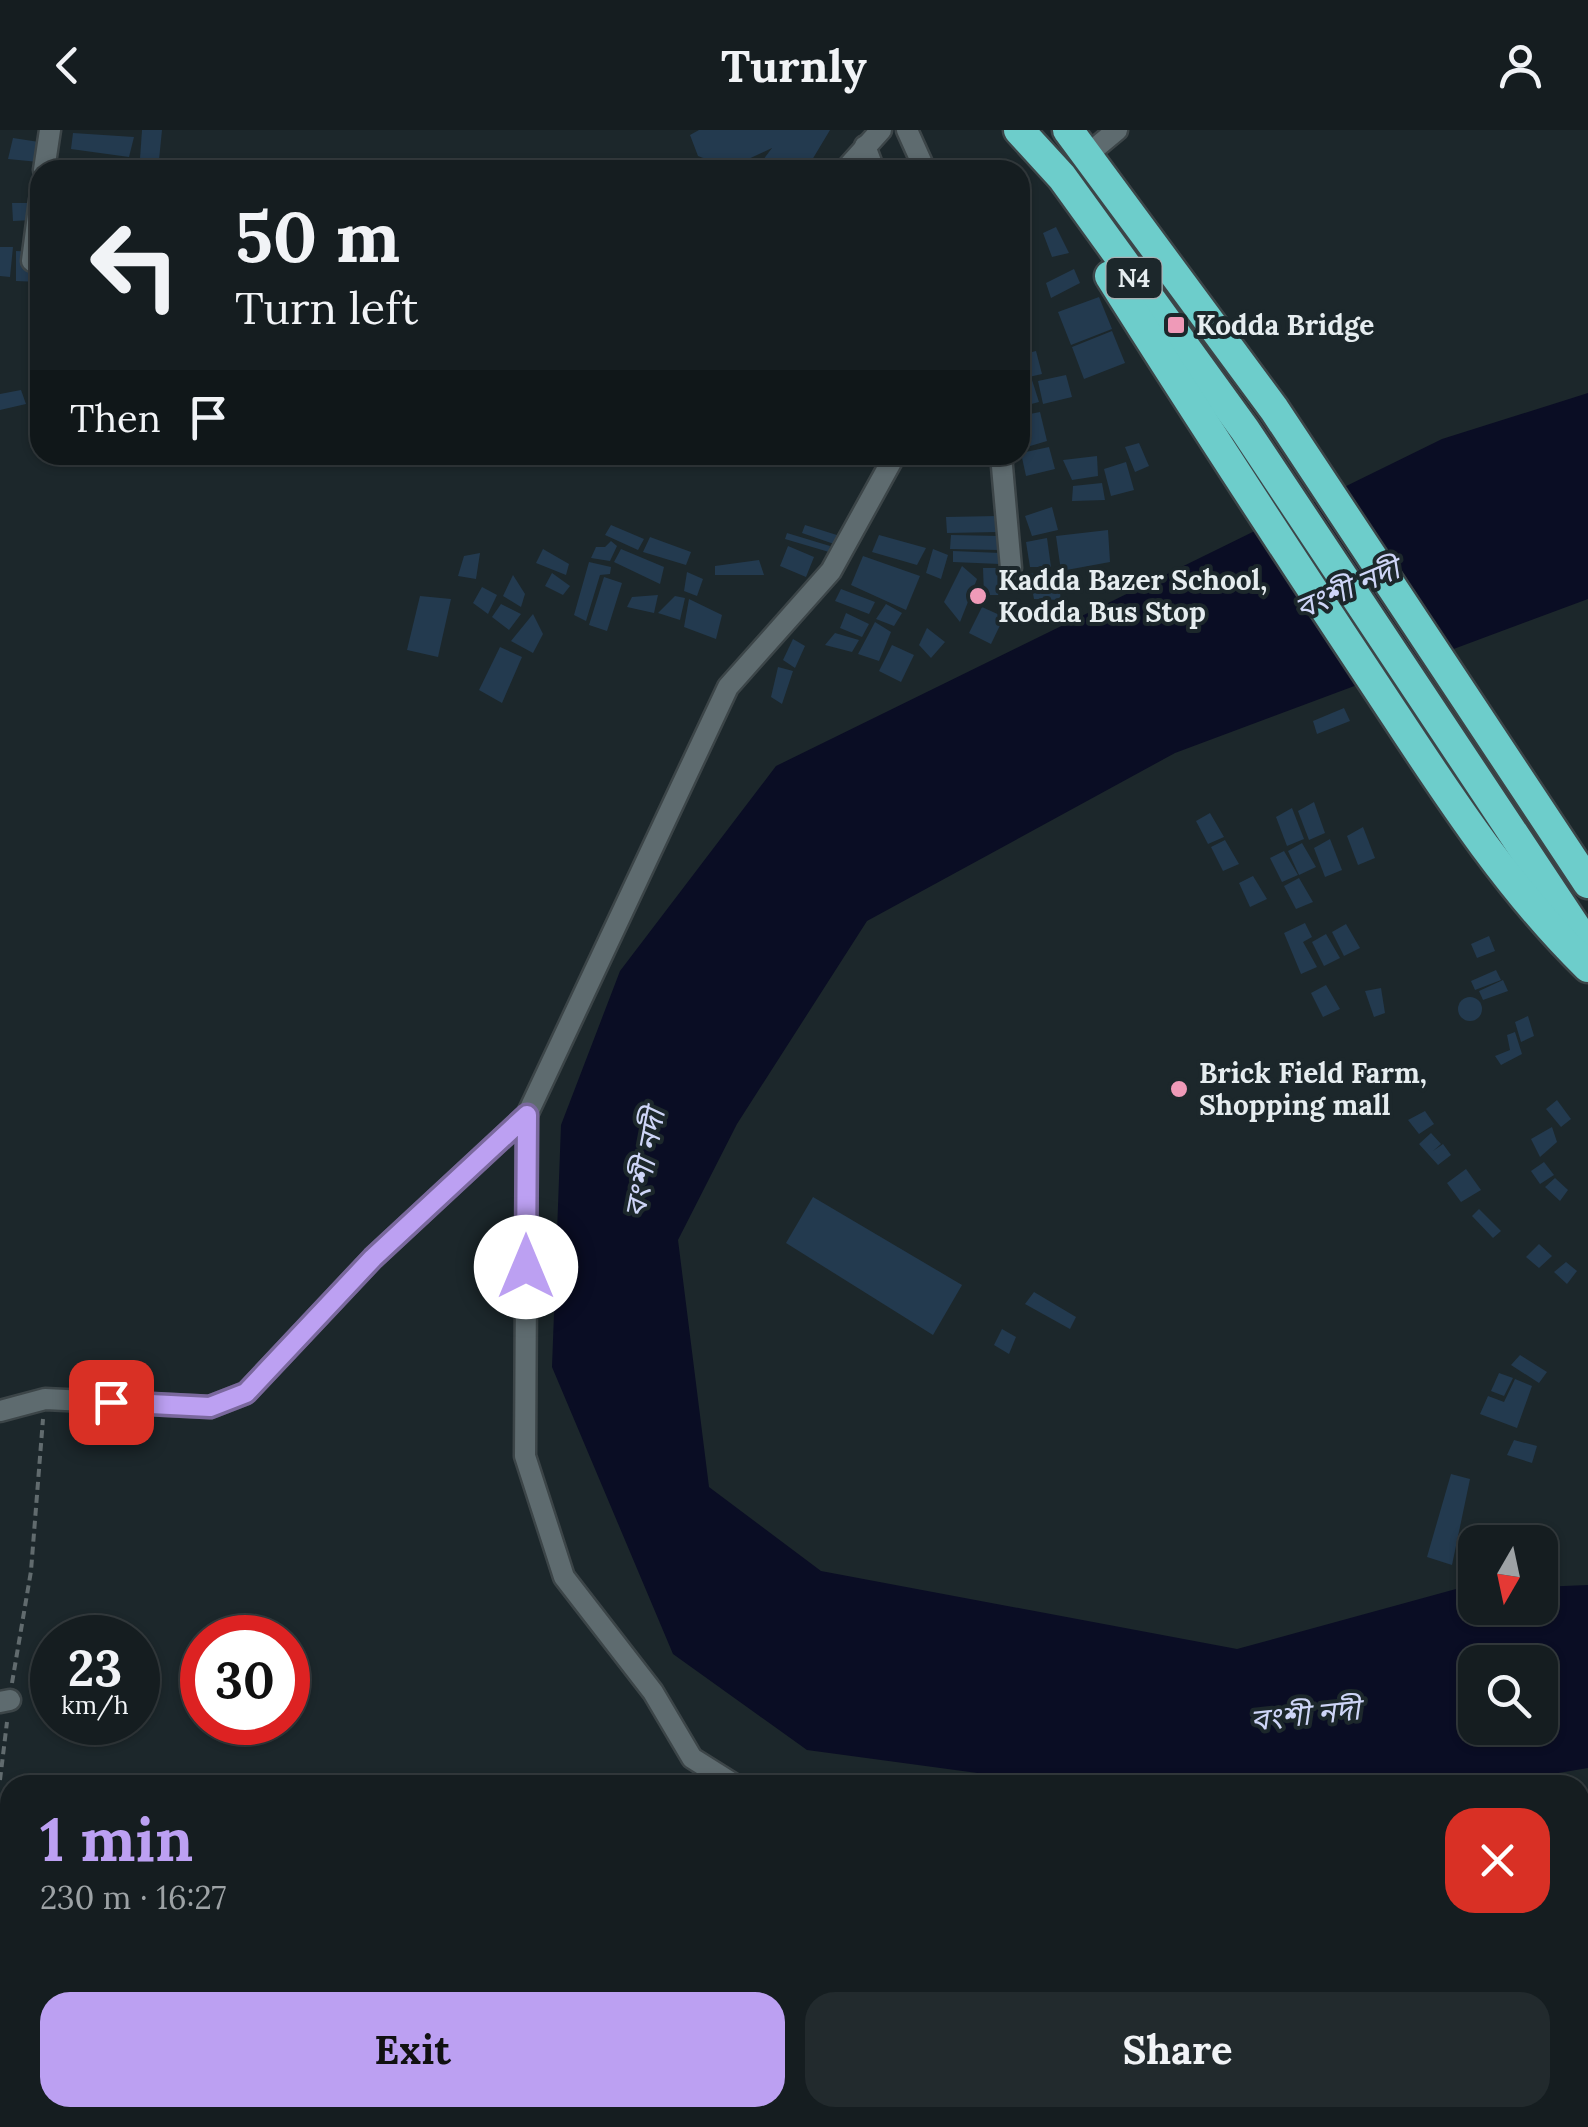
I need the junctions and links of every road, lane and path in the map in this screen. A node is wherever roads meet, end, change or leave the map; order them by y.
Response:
1 (50, 130) edge
2 (880, 130) edge
3 (907, 130) edge
4 (1019, 130) edge
5 (1068, 130) edge
6 (1117, 130) edge
7 (865, 146) junction
8 (1088, 155) junction
9 (46, 160) edge
10 (853, 160) edge
11 (870, 160) edge
12 (920, 160) edge
13 (1070, 189) junction
14 (890, 465) edge
15 (1002, 465) edge
16 (1011, 568) dead end
17 (1588, 882) edge
18 (1588, 946) edge
19 (1588, 967) edge
20 (527, 1115) junction
21 (45, 1400) junction
22 (0, 1411) edge
23 (5, 1701) edge
24 (0, 1775) edge
25 (720, 1775) edge

1 - 9 street
2 - 7 street
3 - 12 street
4 - 13 highway, N4
5 - 8 highway, N4
6 - 8 street
7 - 10 street
7 - 11 street
8 - 17 highway, N4
13 - 18 highway, N4
13 - 19 highway
14 - 20 street
15 - 16 street
20 - 21 street
20 - 25 street
21 - 22 street
21 - 23 path
23 - 24 path

